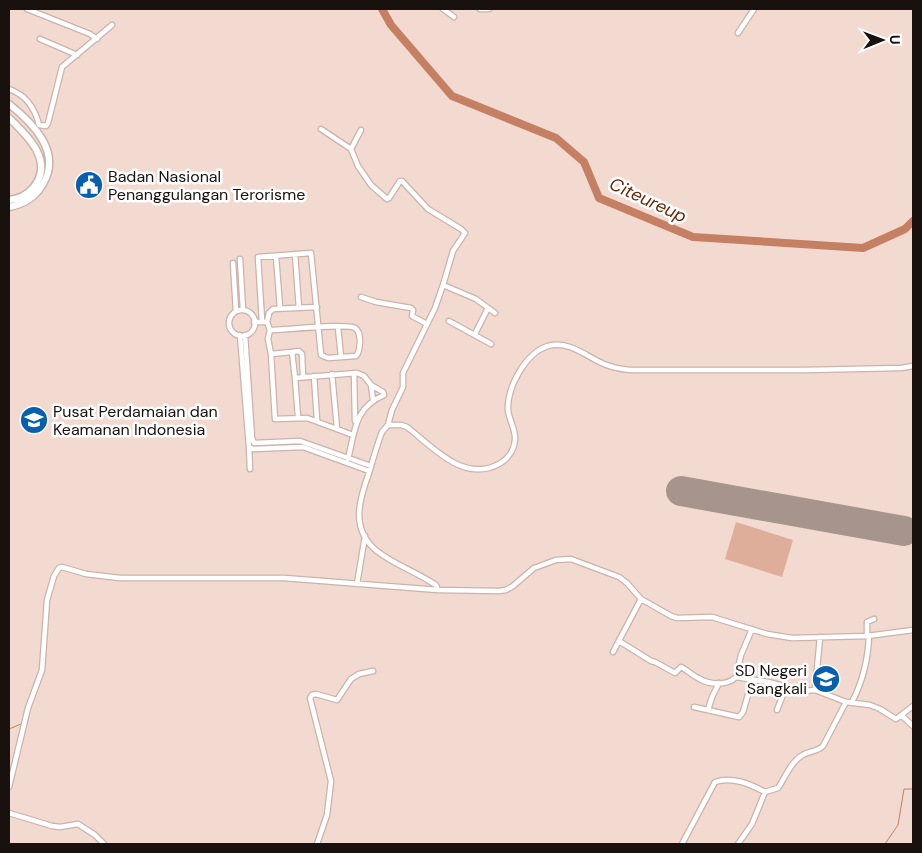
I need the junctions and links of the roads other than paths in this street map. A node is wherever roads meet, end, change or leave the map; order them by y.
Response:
1 (27, 9) edge
2 (443, 9) edge
3 (480, 9) edge
4 (489, 9) edge
5 (754, 9) edge
6 (454, 17) dead end
7 (112, 25) dead end
8 (738, 33) dead end
9 (40, 39) dead end
10 (97, 39) junction
11 (77, 55) junction
12 (9, 89) edge
13 (9, 104) edge
14 (9, 118) edge
15 (321, 129) dead end
16 (361, 130) dead end
17 (351, 149) junction
18 (9, 200) edge
19 (24, 200) junction
20 (9, 206) edge
21 (295, 254) junction
22 (276, 256) junction
23 (240, 259) dead end
24 (234, 263) dead end
25 (443, 285) junction
26 (361, 297) dead end
27 (317, 306) junction
28 (280, 308) junction
29 (299, 308) junction
30 (488, 308) junction
31 (243, 310) junction
32 (236, 311) junction
33 (495, 313) dead end
34 (449, 320) dead end
35 (254, 322) junction
36 (265, 322) junction
37 (427, 324) junction
38 (338, 326) junction
39 (318, 328) junction
40 (270, 330) junction
41 (474, 334) junction
42 (242, 335) junction
43 (491, 344) dead end
44 (292, 352) junction
45 (271, 354) junction
46 (341, 357) junction
47 (913, 366) edge
48 (354, 373) junction
49 (332, 374) junction
50 (303, 376) junction
51 (314, 376) junction
52 (295, 378) junction
53 (372, 385) junction
54 (373, 400) junction
55 (298, 417) junction
56 (317, 420) junction
57 (356, 423) junction
58 (388, 425) junction
59 (337, 428) junction
60 (353, 434) junction
61 (248, 447) junction
62 (349, 458) junction
63 (347, 463) junction
64 (371, 466) junction
65 (250, 469) dead end
66 (369, 471) junction
67 (365, 536) junction
68 (357, 584) junction
69 (438, 590) junction
70 (640, 599) junction
71 (874, 619) dead end
72 (752, 629) junction
73 (913, 630) edge
74 (868, 636) junction
75 (820, 637) junction
76 (619, 641) junction
77 (613, 652) dead end
78 (373, 671) dead end
79 (736, 677) junction
80 (752, 681) junction
81 (719, 683) junction
82 (786, 687) junction
83 (815, 690) junction
84 (846, 702) junction
85 (852, 702) junction
86 (913, 706) edge
87 (694, 707) dead end
88 (708, 710) junction
89 (777, 710) dead end
90 (902, 716) junction
91 (913, 726) edge
92 (9, 787) edge
93 (764, 792) junction
94 (9, 813) edge
95 (104, 844) edge
96 (317, 844) edge
97 (682, 844) edge
98 (738, 844) edge

1 - 10 street
2 - 6 street
3 - 4 street
5 - 8 street
7 - 10 street
9 - 11 street
10 - 11 street
11 - 12 street
13 - 19 street
14 - 19 street
15 - 17 street
16 - 17 street
17 - 25 street
18 - 19 street
19 - 20 street
21 - 22 street
21 - 27 street
21 - 29 street
22 - 28 street
22 - 36 street
23 - 31 street
24 - 32 street
25 - 30 street
25 - 37 street
26 - 37 street
27 - 29 street
27 - 39 street
28 - 29 street
28 - 36 street
30 - 33 street
30 - 41 street
31 - 32 street
31 - 35 street
32 - 42 street
34 - 41 street
35 - 36 street
35 - 42 street
36 - 40 street
37 - 58 street
38 - 39 street
38 - 46 street
38 - 46 street
39 - 40 street
39 - 46 street
40 - 45 street
41 - 43 street
42 - 61 street
42 - 62 street
44 - 45 street
44 - 50 street
44 - 52 street
45 - 55 street
47 - 58 street
48 - 49 street
48 - 53 street
48 - 57 street
49 - 51 street
49 - 59 street
50 - 51 street
50 - 52 street
51 - 56 street
52 - 55 street
53 - 54 street
53 - 54 street
54 - 57 street
55 - 56 street
56 - 59 street
57 - 60 street
58 - 64 street
59 - 60 street
60 - 62 street
61 - 63 street
61 - 65 street
62 - 63 street
62 - 64 street
63 - 66 street
64 - 66 street
66 - 67 street
67 - 68 street
67 - 69 street
68 - 69 street
68 - 92 street
69 - 70 street
70 - 72 street
70 - 76 street
71 - 74 street
72 - 75 street
72 - 79 street
73 - 74 street
74 - 75 street
74 - 85 street
75 - 83 street
76 - 77 street
76 - 81 street
78 - 96 street
79 - 80 street
79 - 81 street
80 - 82 street
80 - 88 street
81 - 88 street
82 - 83 street
82 - 89 street
83 - 84 street
84 - 85 street
84 - 93 street
85 - 90 street
86 - 90 street
87 - 88 street
90 - 91 street
93 - 97 street
93 - 98 street
94 - 95 street

